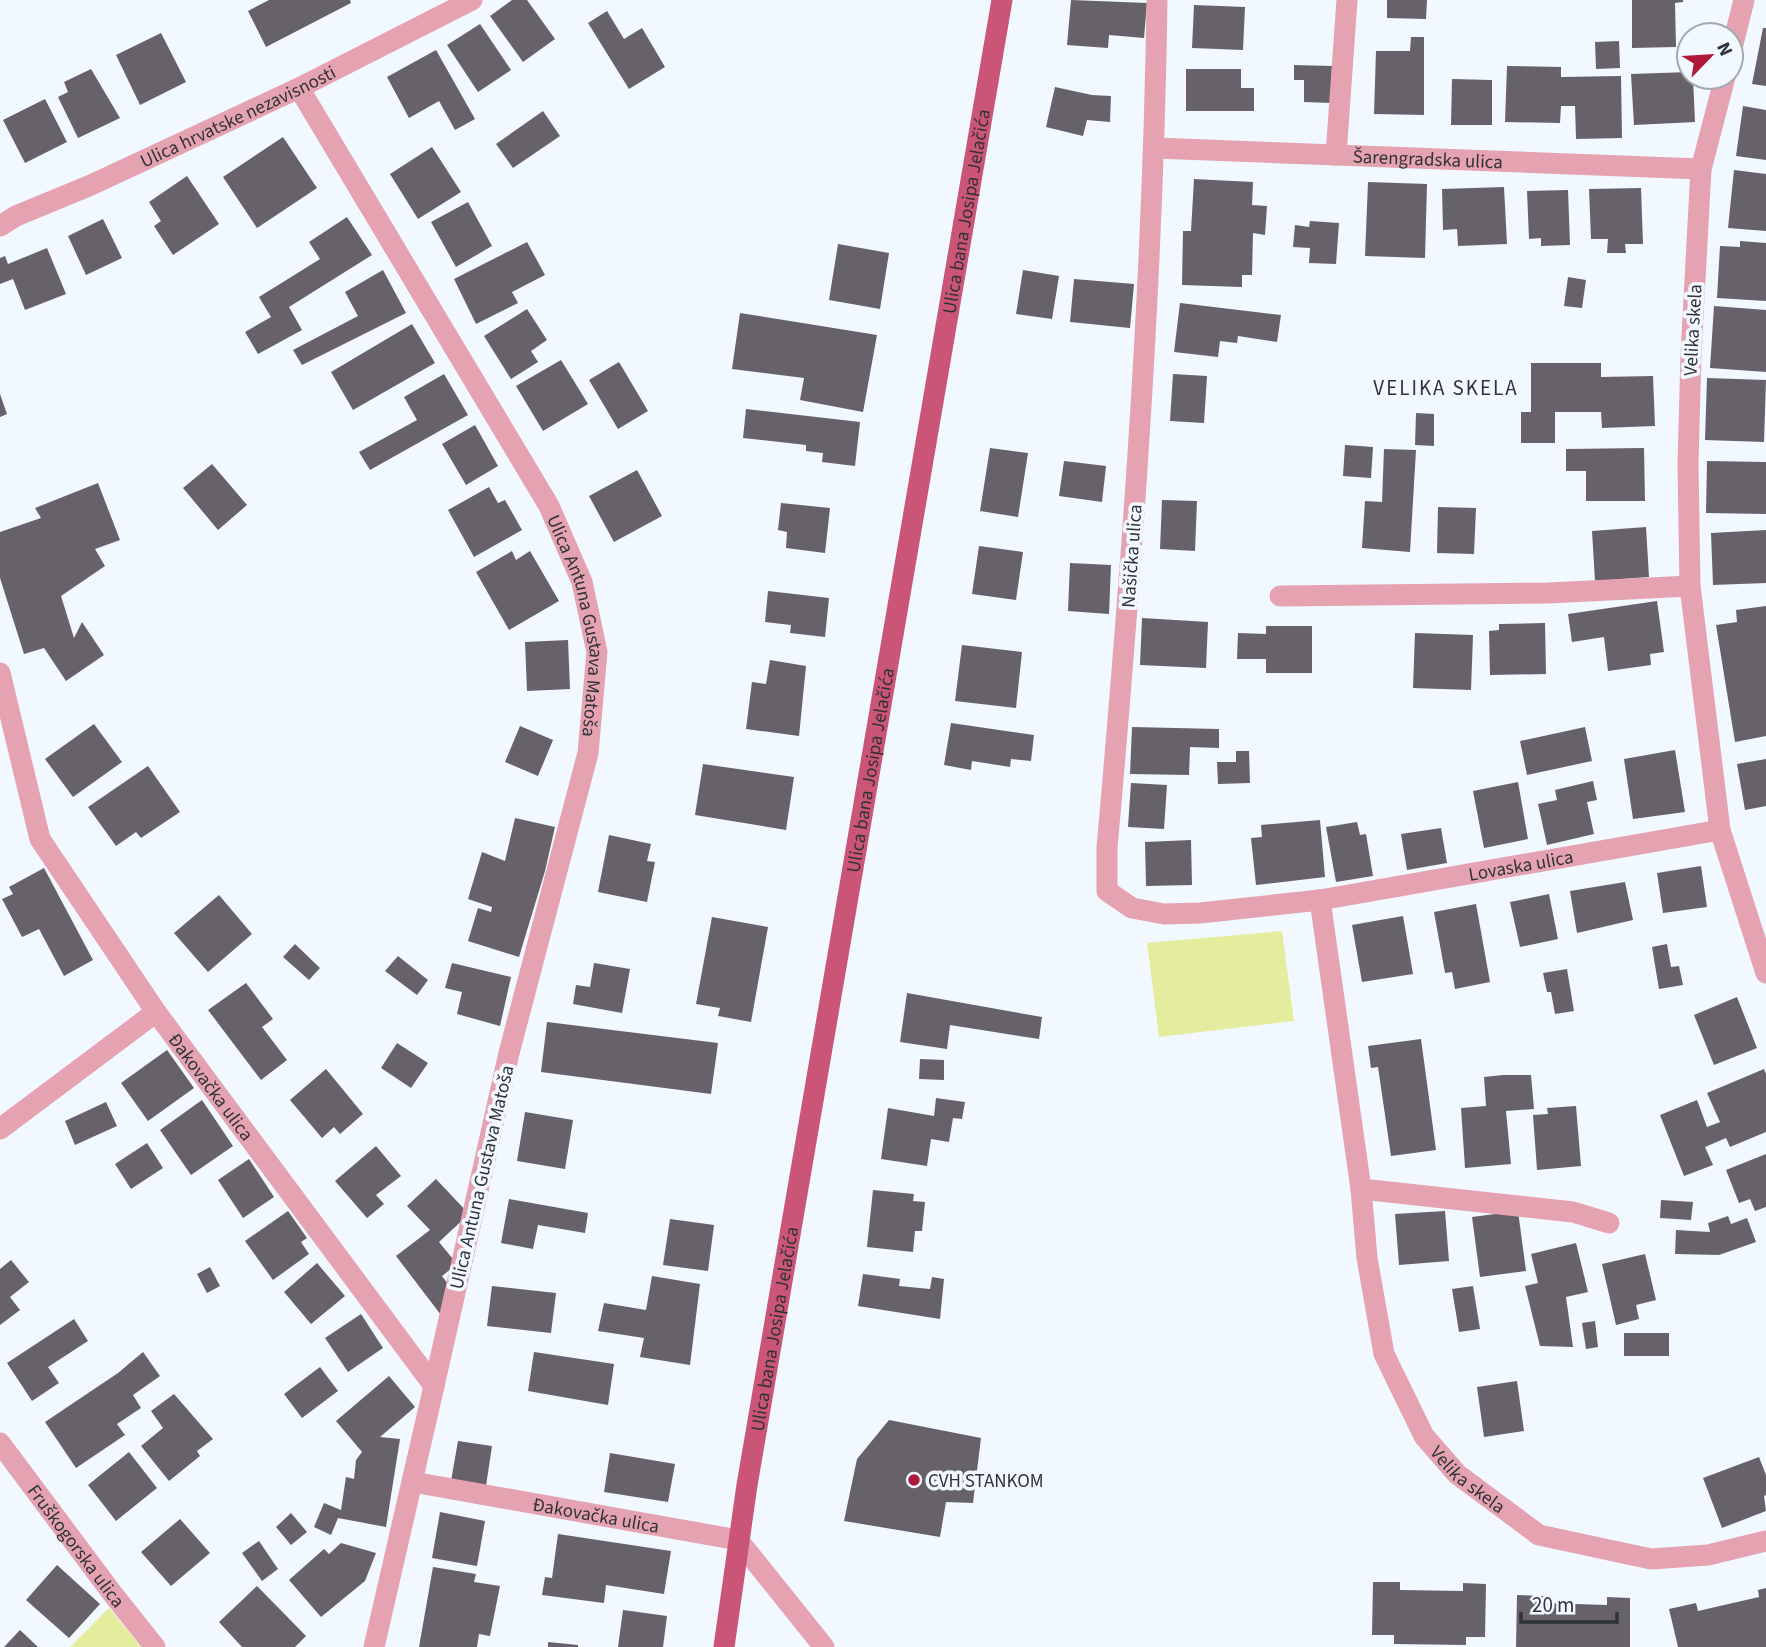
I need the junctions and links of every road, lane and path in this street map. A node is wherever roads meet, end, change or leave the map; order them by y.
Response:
1 (472, 0) edge
2 (1002, 0) edge
3 (1157, 0) edge
4 (1347, 0) edge
5 (1744, 0) edge
6 (1739, 21) edge
7 (299, 88) junction
8 (1721, 91) edge
9 (1155, 148) junction
10 (1336, 155) junction
11 (1701, 169) junction
12 (0, 226) edge
13 (1690, 586) junction
14 (1280, 596) dead end
15 (0, 673) edge
16 (1720, 830) junction
17 (1320, 900) junction
18 (1766, 973) edge
19 (156, 1012) junction
20 (0, 1129) edge
21 (1361, 1189) junction
22 (1609, 1223) dead end
23 (434, 1386) junction
24 (0, 1443) edge
25 (413, 1482) junction
26 (738, 1540) junction
27 (1766, 1541) edge
28 (155, 1647) edge
29 (374, 1647) edge
30 (724, 1647) edge
31 (824, 1647) edge

1 - 7 street, Ulica hrvatske nezavisnosti
2 - 26 main road, Ulica bana Josipa Jelačića
3 - 9 street, Našička ulica
4 - 10 street
5 - 6 street
7 - 12 street, Ulica hrvatske nezavisnosti
7 - 23 street, Ulica Antuna Gustava Matoša
8 - 11 street, Velika skela
9 - 10 street, Šarengradska ulica
9 - 17 street, Našička ulica
10 - 11 street, Šarengradska ulica
11 - 13 street, Velika skela
13 - 14 street
13 - 16 street, Velika skela
15 - 19 street, Đakovačka ulica
16 - 17 street, Lovaska ulica
16 - 18 street, Velika skela
17 - 21 street, Velika skela
19 - 20 street
19 - 23 street, Đakovačka ulica
21 - 22 street
21 - 27 street, Velika skela
23 - 25 street
24 - 28 street, Fruškogorska ulica
25 - 26 street, Đakovačka ulica
25 - 29 street
26 - 30 main road, Ulica bana Josipa Jelačića
26 - 31 street

